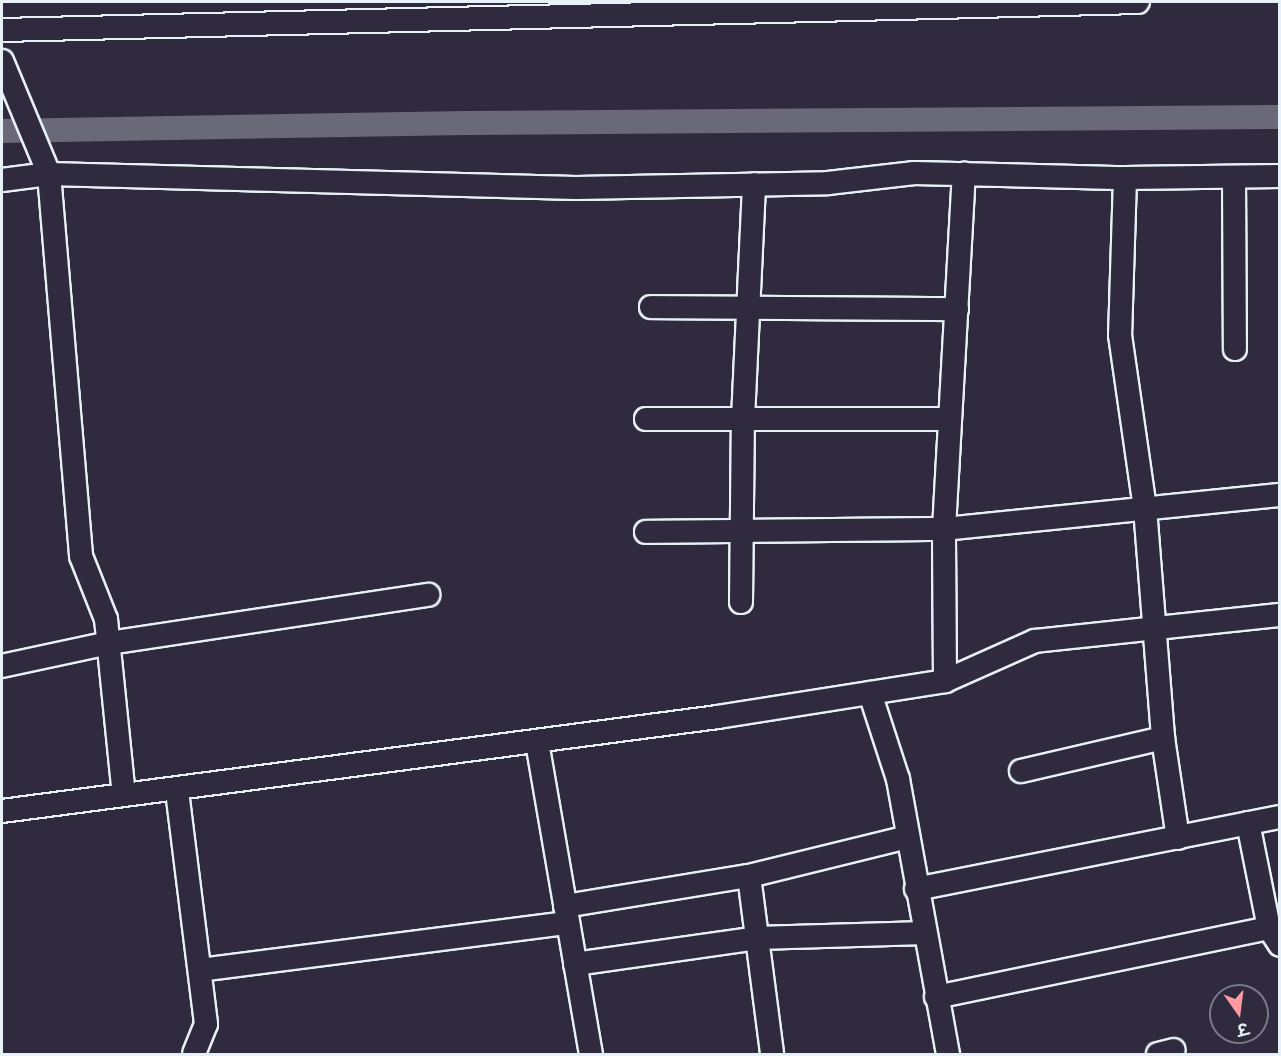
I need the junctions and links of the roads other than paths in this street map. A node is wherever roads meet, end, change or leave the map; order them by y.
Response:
1 (1138, 2) edge
2 (576, 8) edge
3 (389, 11) edge
4 (2, 30) edge
5 (2, 61) edge
6 (49, 174) junction
7 (964, 174) junction
8 (1280, 176) edge
9 (1234, 177) junction
10 (1125, 178) junction
11 (2, 180) edge
12 (753, 184) junction
13 (651, 307) dead end
14 (749, 308) junction
15 (957, 309) junction
16 (1235, 349) dead end
17 (743, 418) junction
18 (646, 419) dead end
19 (950, 419) junction
20 (1280, 495) edge
21 (1145, 508) junction
22 (944, 529) junction
23 (740, 531) junction
24 (646, 532) dead end
25 (428, 595) dead end
26 (741, 602) dead end
27 (1280, 615) edge
28 (1156, 627) junction
29 (109, 643) junction
30 (2, 666) edge
31 (945, 681) junction
32 (870, 693) junction
33 (1163, 738) junction
34 (537, 742) junction
35 (1021, 771) dead end
36 (177, 791) junction
37 (124, 795) junction
38 (2, 811) edge
39 (1280, 817) edge
40 (1248, 823) junction
41 (908, 837) junction
42 (1178, 838) junction
43 (750, 876) junction
44 (916, 889) junction
45 (566, 914) junction
46 (924, 933) junction
47 (1274, 937) edge
48 (757, 938) junction
49 (575, 964) junction
50 (200, 970) junction
51 (936, 997) junction
52 (194, 1054) edge
53 (591, 1054) edge
54 (771, 1054) edge
55 (948, 1054) edge

1 - 2 street
2 - 3 street
3 - 4 street
5 - 6 street
6 - 11 street
6 - 12 street
6 - 29 street
7 - 10 street
7 - 12 street
7 - 15 street
8 - 9 street
9 - 10 street
9 - 16 street
10 - 21 street
12 - 14 street
13 - 14 street
14 - 15 street
14 - 17 street
15 - 19 street
17 - 18 street
17 - 19 street
17 - 23 street
19 - 22 street
20 - 21 street
21 - 22 street
21 - 28 street
22 - 23 street
22 - 31 street
23 - 24 street
23 - 26 street
25 - 29 street
27 - 28 street
28 - 31 street
28 - 33 street
29 - 30 street
29 - 37 street
31 - 32 street
32 - 34 street
32 - 41 street
33 - 35 street
33 - 42 street
34 - 36 street
34 - 45 street
36 - 37 street
36 - 50 street
37 - 38 street
39 - 40 street
40 - 42 street
40 - 47 street
41 - 43 street
41 - 44 street
42 - 44 street
43 - 45 street
43 - 48 street
44 - 46 street
45 - 49 street
45 - 50 street
46 - 48 street
46 - 51 street
47 - 51 street
48 - 49 street
48 - 54 street
49 - 53 street
50 - 52 street
51 - 55 street

